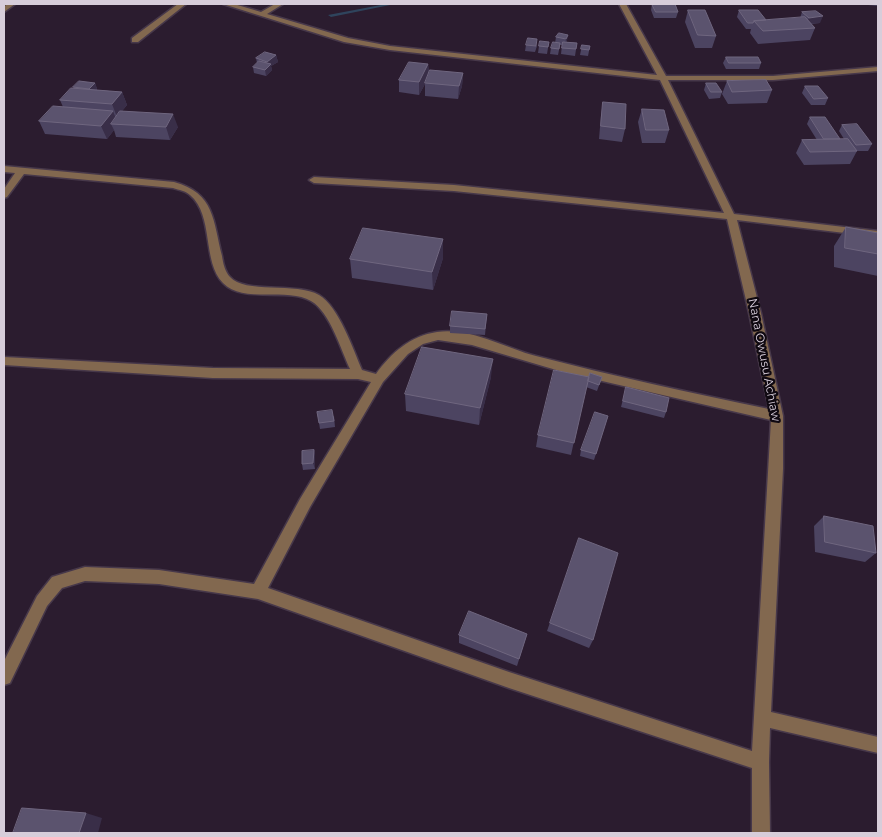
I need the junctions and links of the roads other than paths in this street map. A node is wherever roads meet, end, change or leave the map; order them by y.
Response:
1 (11, 4) edge
2 (182, 4) edge
3 (227, 4) edge
4 (280, 4) edge
5 (622, 4) edge
6 (4, 10) edge
7 (262, 14) junction
8 (135, 40) dead end
9 (878, 69) edge
10 (663, 78) junction
11 (4, 169) edge
12 (22, 170) junction
13 (314, 180) dead end
14 (4, 195) edge
15 (731, 217) junction
16 (878, 234) edge
17 (4, 361) edge
18 (358, 374) junction
19 (379, 379) junction
20 (777, 416) junction
21 (258, 592) junction
22 (4, 677) edge
23 (762, 718) junction
24 (878, 745) edge
25 (760, 762) junction
26 (761, 833) edge

1 - 6 street
2 - 8 street
3 - 7 street
4 - 7 street
5 - 10 street, Nana Owusu Achiaw
7 - 10 street
9 - 10 street
10 - 15 street, Nana Owusu Achiaw
11 - 12 street
12 - 14 street
12 - 18 street
13 - 15 street
15 - 16 street
15 - 20 street, Nana Owusu Achiaw
17 - 18 street
18 - 19 street
19 - 20 street
19 - 21 street
20 - 23 street, Nana Owusu Achiaw
21 - 22 street
21 - 25 street
23 - 24 street
23 - 25 street, Nana Owusu Achiaw
25 - 26 street, Nana Owusu Achiaw

